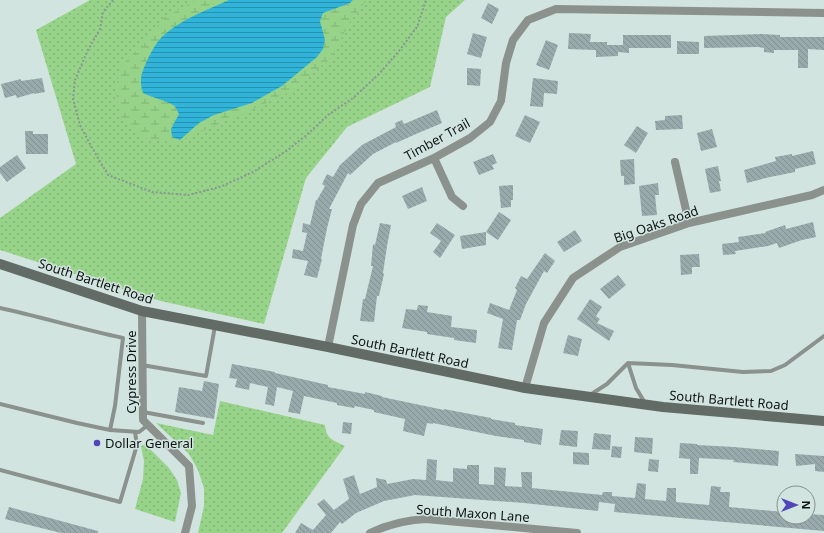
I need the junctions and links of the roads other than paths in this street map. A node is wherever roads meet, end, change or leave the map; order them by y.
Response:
1 (824, 13) edge
2 (434, 158) junction
3 (675, 162) dead end
4 (824, 190) edge
5 (463, 206) dead end
6 (689, 223) junction
7 (0, 264) edge
8 (0, 308) edge
9 (142, 311) junction
10 (215, 325) junction
11 (824, 336) edge
12 (328, 347) junction
13 (628, 363) junction
14 (142, 366) junction
15 (525, 388) junction
16 (588, 397) junction
17 (0, 404) edge
18 (646, 405) junction
19 (143, 412) junction
20 (824, 421) edge
21 (203, 423) dead end
22 (148, 426) junction
23 (110, 430) junction
24 (135, 432) junction
25 (0, 470) edge
26 (185, 533) edge
27 (370, 533) edge
28 (577, 533) edge

1 - 2 street, Timber Trail
2 - 5 street
2 - 12 street, Timber Trail
3 - 6 street
4 - 6 street, Big Oaks Road
6 - 15 street, Big Oaks Road
7 - 9 main road, South Bartlett Road
8 - 23 lane
9 - 10 main road, South Bartlett Road
9 - 14 street, Cypress Drive
10 - 12 main road, South Bartlett Road
10 - 14 lane
11 - 13 lane
12 - 15 main road, South Bartlett Road
13 - 16 lane
13 - 18 lane
14 - 19 street, Cypress Drive
15 - 16 main road, South Bartlett Road
16 - 18 main road, South Bartlett Road
17 - 23 lane
18 - 20 main road, South Bartlett Road
19 - 21 lane
19 - 22 street, Cypress Drive
22 - 24 lane
22 - 26 street, Cypress Drive
23 - 24 lane
24 - 25 lane
27 - 28 street, South Maxon Lane

